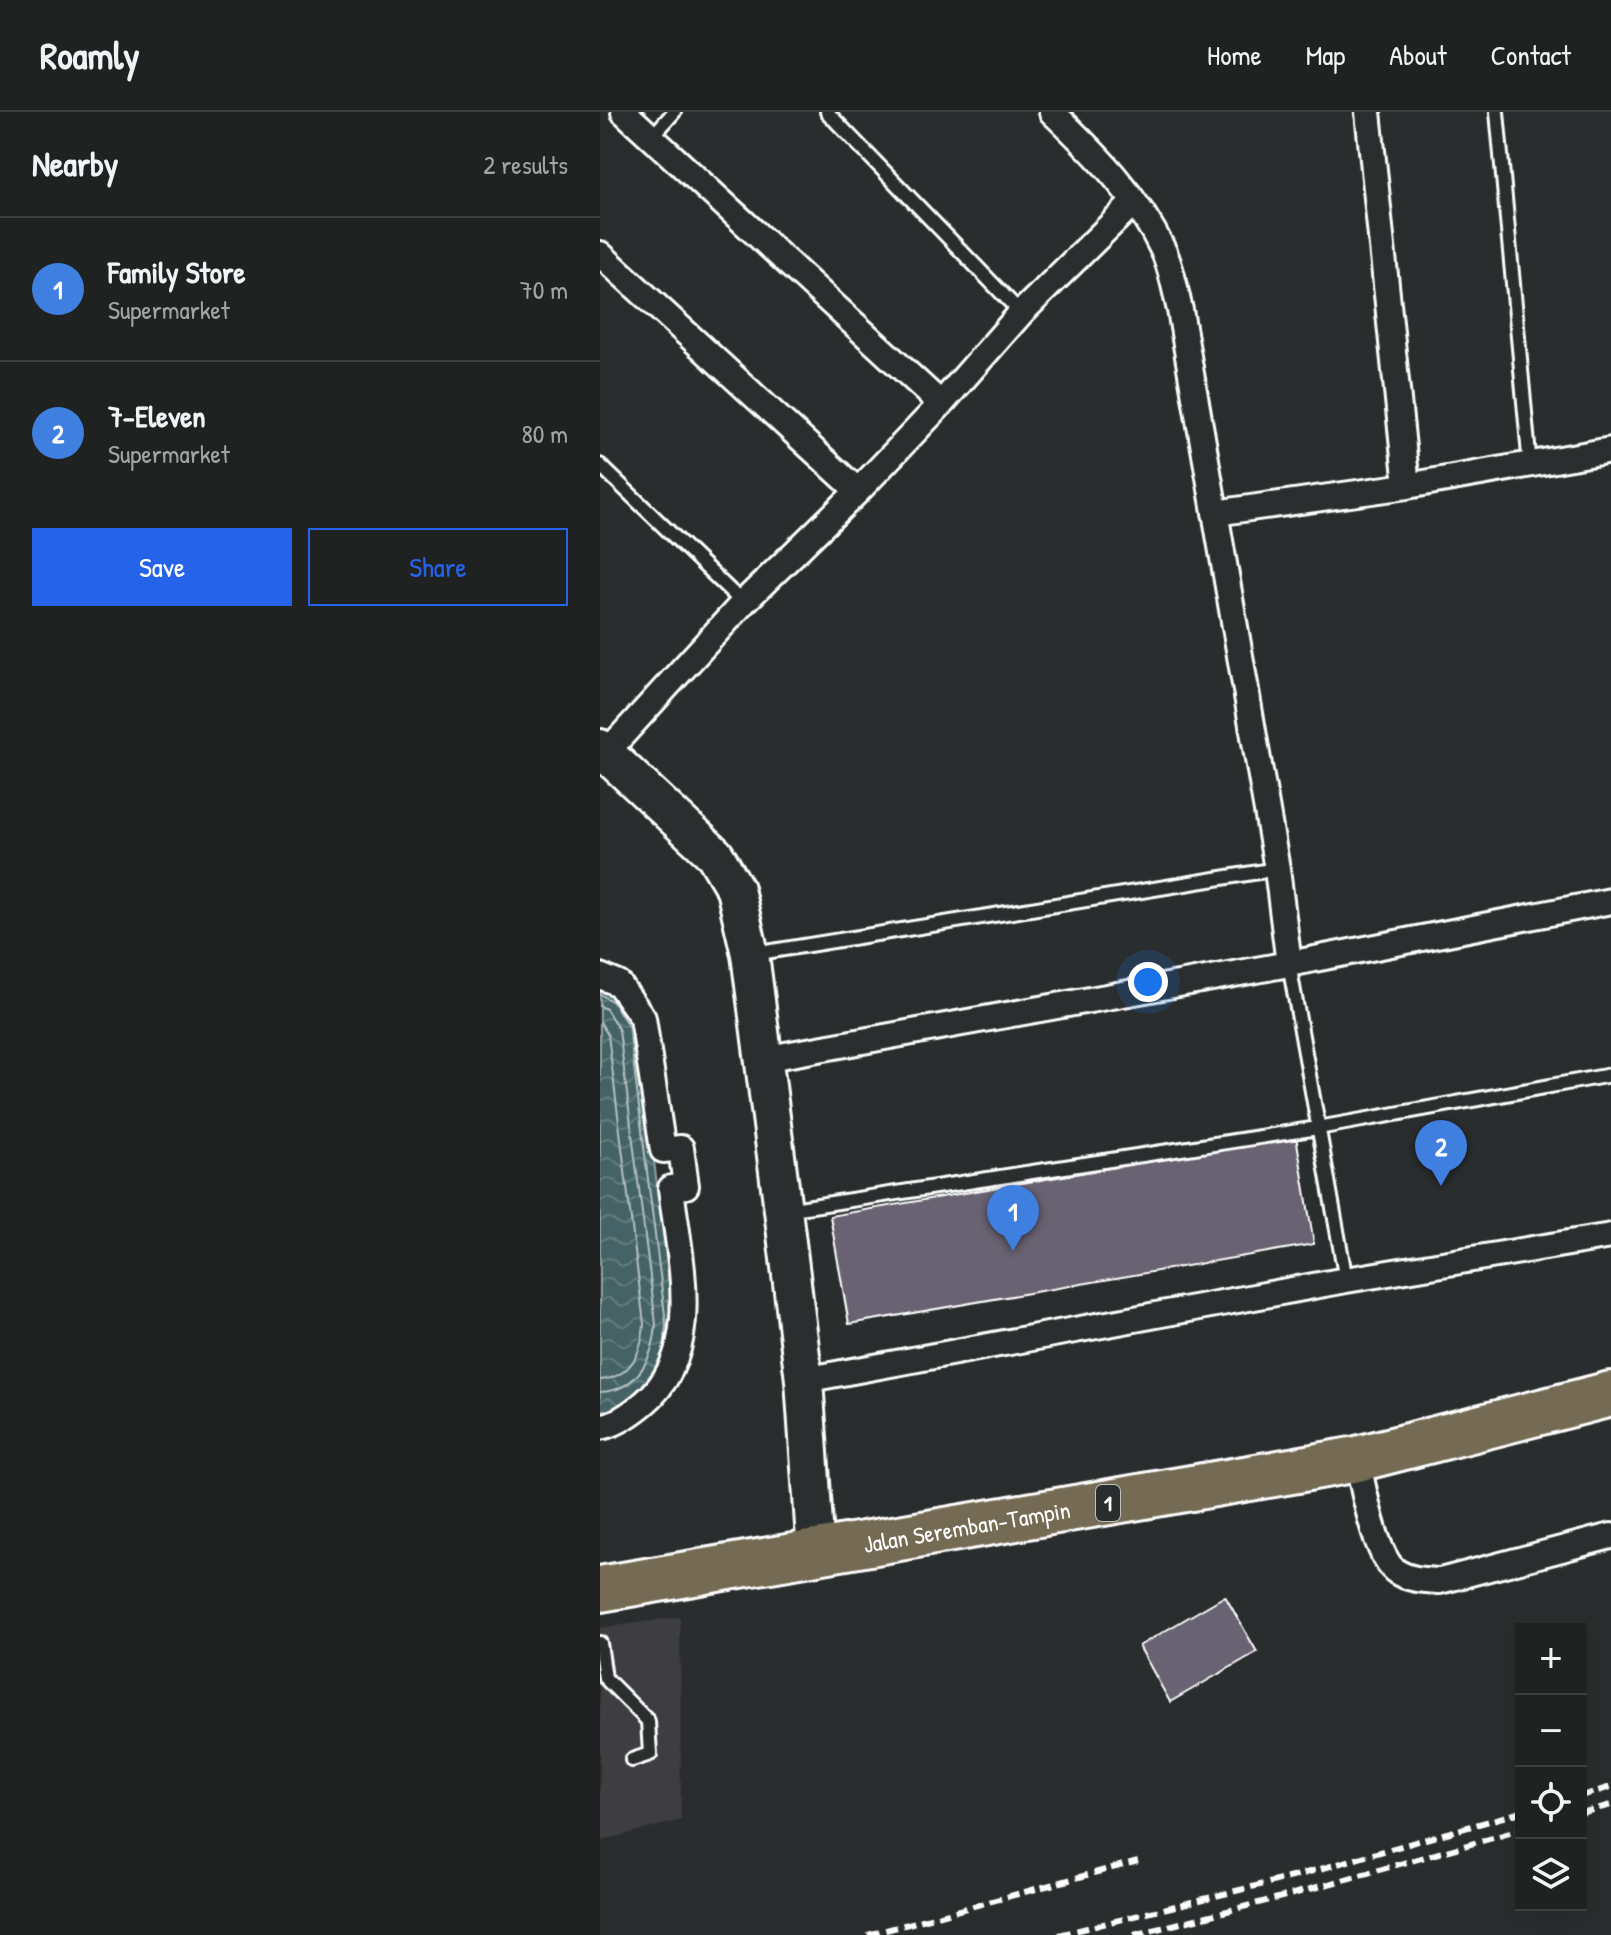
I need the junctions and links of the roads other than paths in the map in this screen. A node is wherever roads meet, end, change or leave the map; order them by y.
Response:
1 (624, 112) edge
2 (674, 112) edge
3 (827, 112) edge
4 (1052, 112) edge
5 (1368, 112) edge
6 (1497, 112) edge
7 (651, 138) junction
8 (1134, 202) junction
9 (600, 254) edge
10 (1021, 313) junction
11 (941, 404) junction
12 (1611, 450) edge
13 (600, 465) edge
14 (1530, 466) junction
15 (1407, 486) junction
16 (858, 491) junction
17 (1215, 513) junction
18 (743, 603) junction
19 (603, 751) edge
20 (1277, 869) junction
21 (1611, 901) edge
22 (750, 954) junction
23 (1289, 964) junction
24 (600, 976) edge
25 (763, 1059) junction
26 (1611, 1075) edge
27 (1318, 1128) junction
28 (783, 1210) junction
29 (1611, 1236) edge
30 (1346, 1280) junction
31 (804, 1380) junction
32 (1611, 1394) edge
33 (600, 1427) edge
34 (1357, 1459) junction
35 (1611, 1536) edge
36 (816, 1554) junction
37 (600, 1589) edge
38 (600, 1643) edge
39 (602, 1678) edge
40 (632, 1760) dead end

1 - 7 street
2 - 7 lane
3 - 10 lane
4 - 8 street
5 - 15 street
6 - 14 lane
7 - 11 street
8 - 10 street
8 - 17 street
9 - 16 street
10 - 11 street
11 - 16 street
12 - 14 street
13 - 18 lane
14 - 15 street
15 - 17 street
16 - 18 street
17 - 20 street
18 - 19 street
19 - 22 street
20 - 22 lane
20 - 23 street
21 - 23 street
22 - 25 street
23 - 25 street
23 - 27 lane
24 - 33 street
25 - 28 street
26 - 27 lane
27 - 28 lane
27 - 30 lane
28 - 31 street
29 - 30 street
30 - 31 street
31 - 36 street
32 - 34 highway, Jalan Seremban-Tampin / 1
34 - 35 street
34 - 36 highway, Jalan Seremban-Tampin / 1
36 - 37 highway, Jalan Seremban-Tampin / 1
38 - 39 lane
39 - 40 lane

